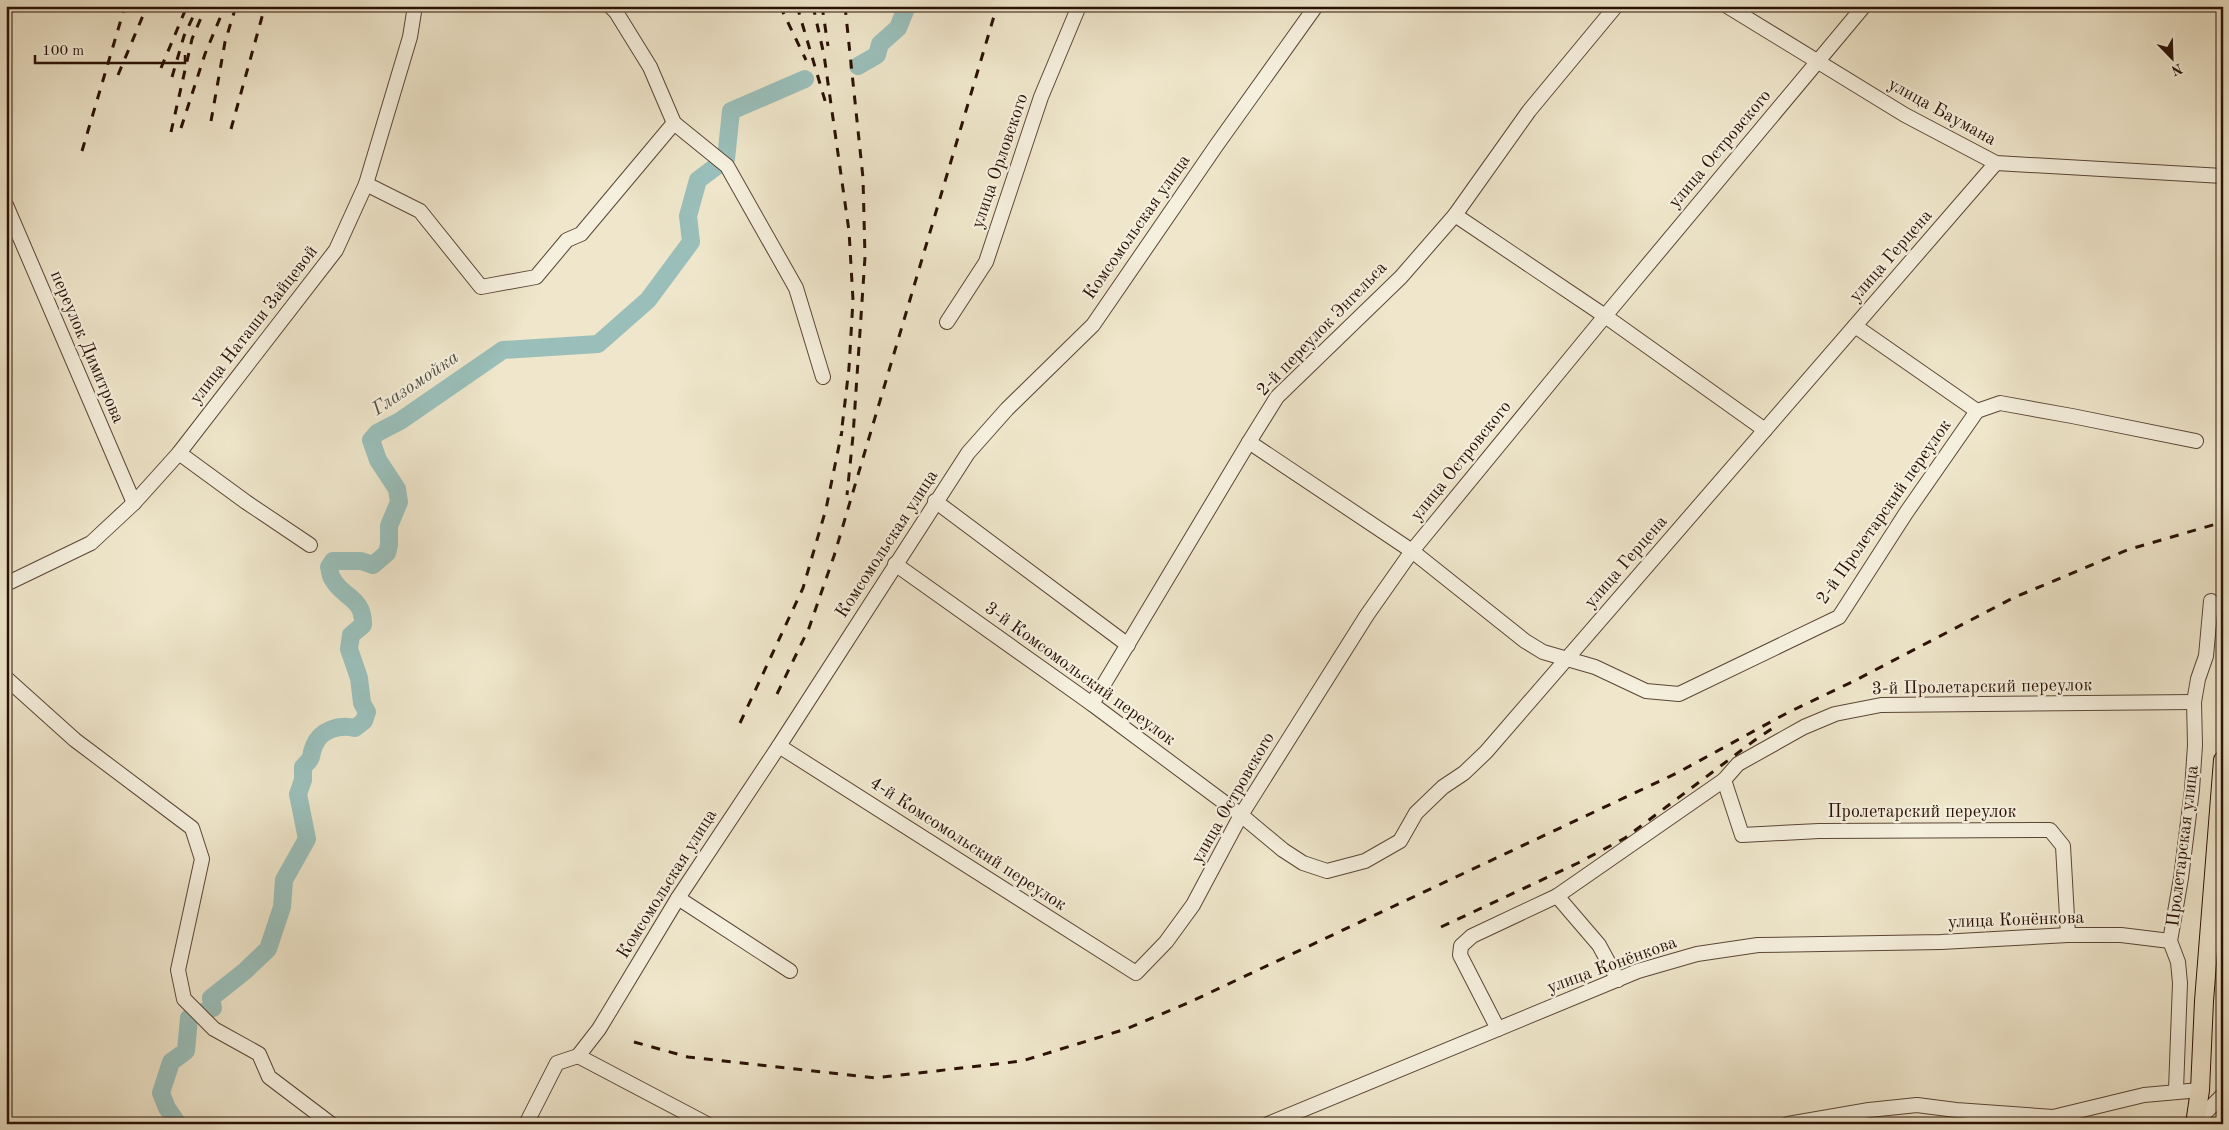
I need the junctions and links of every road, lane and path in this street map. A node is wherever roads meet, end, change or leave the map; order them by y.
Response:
1 (415, 6) edge
2 (610, 6) edge
3 (1079, 6) edge
4 (1316, 6) edge
5 (1616, 6) edge
6 (1727, 6) edge
7 (1864, 6) edge
8 (1819, 60) junction
9 (674, 123) junction
10 (1996, 163) junction
11 (2223, 176) edge
12 (366, 184) junction
13 (6, 205) edge
14 (1455, 214) junction
15 (1604, 316) junction
16 (947, 322) dead end
17 (1855, 326) junction
18 (823, 377) dead end
19 (1977, 411) junction
20 (1764, 430) junction
21 (2196, 441) dead end
22 (1248, 442) junction
23 (179, 452) junction
24 (935, 501) junction
25 (134, 504) junction
26 (310, 545) dead end
27 (1412, 551) junction
28 (896, 564) junction
29 (6, 584) edge
30 (2211, 601) dead end
31 (1128, 645) junction
32 (1568, 658) junction
33 (6, 678) edge
34 (2194, 702) junction
35 (1092, 704) junction
36 (780, 746) junction
37 (2223, 760) edge
38 (1724, 780) junction
39 (1241, 815) junction
40 (1557, 896) junction
41 (678, 898) junction
42 (2068, 935) junction
43 (2170, 941) junction
44 (790, 971) dead end
45 (1136, 974) joint
46 (1618, 980) junction
47 (1498, 1030) junction
48 (578, 1056) junction
49 (2176, 1090) junction
50 (2200, 1090) junction
51 (2223, 1096) edge
52 (2195, 1123) edge
53 (331, 1124) edge
54 (526, 1124) edge
55 (707, 1124) edge
56 (1268, 1124) edge
57 (1788, 1124) edge

1 - 12 street, улица Наташи Зайцевой
2 - 9 street
3 - 16 street, улица Орловского
4 - 24 street, Комсомольская улица
5 - 14 street, 2-й переулок Энгельса
6 - 8 street, улица Баумана
7 - 8 street, улица Островского
8 - 10 street, улица Баумана
8 - 15 street, улица Островского
9 - 12 street
9 - 18 street
10 - 11 street, улица Баумана
10 - 17 street, улица Герцена
12 - 23 street, улица Наташи Зайцевой
13 - 25 street, переулок Димитрова
14 - 15 street
14 - 22 street, 2-й переулок Энгельса
15 - 20 street
15 - 27 street, улица Островского
17 - 19 street, 2-й Пролетарский переулок
17 - 20 street, улица Герцена
19 - 21 street
19 - 32 street, 2-й Пролетарский переулок
20 - 32 street, улица Герцена
22 - 27 street
22 - 31 street, 2-й переулок Энгельса
23 - 25 street, улица Наташи Зайцевой
23 - 26 street
24 - 28 street, Комсомольская улица
24 - 31 street
25 - 29 street, улица Наташи Зайцевой
27 - 32 street
27 - 39 street, улица Островского
28 - 35 street, 3-й Комсомольский переулок
28 - 36 street, Комсомольская улица
30 - 34 street, Пролетарская улица
31 - 35 street, 2-й переулок Энгельса
32 - 39 street, улица Герцена
33 - 53 street
34 - 38 street, 3-й Пролетарский переулок
34 - 43 street, Пролетарская улица
35 - 39 street, 3-й Комсомольский переулок
36 - 41 street, Комсомольская улица
36 - 45 street, 4-й Комсомольский переулок
37 - 50 main road, Пролетарская улица
38 - 40 street, 3-й Пролетарский переулок
38 - 42 street, Пролетарский переулок
39 - 45 street, улица Островского
40 - 46 street
40 - 47 street, 3-й Пролетарский переулок
41 - 44 street
41 - 48 street, Комсомольская улица
42 - 43 street, улица Конёнкова
42 - 46 street, улица Конёнкова
43 - 49 street, Пролетарская улица
46 - 47 street, улица Конёнкова
47 - 56 street, улица Конёнкова
48 - 54 street, Комсомольская улица
48 - 55 street
49 - 50 street
49 - 57 street
50 - 52 main road, Пролетарская улица
51 - 52 street

